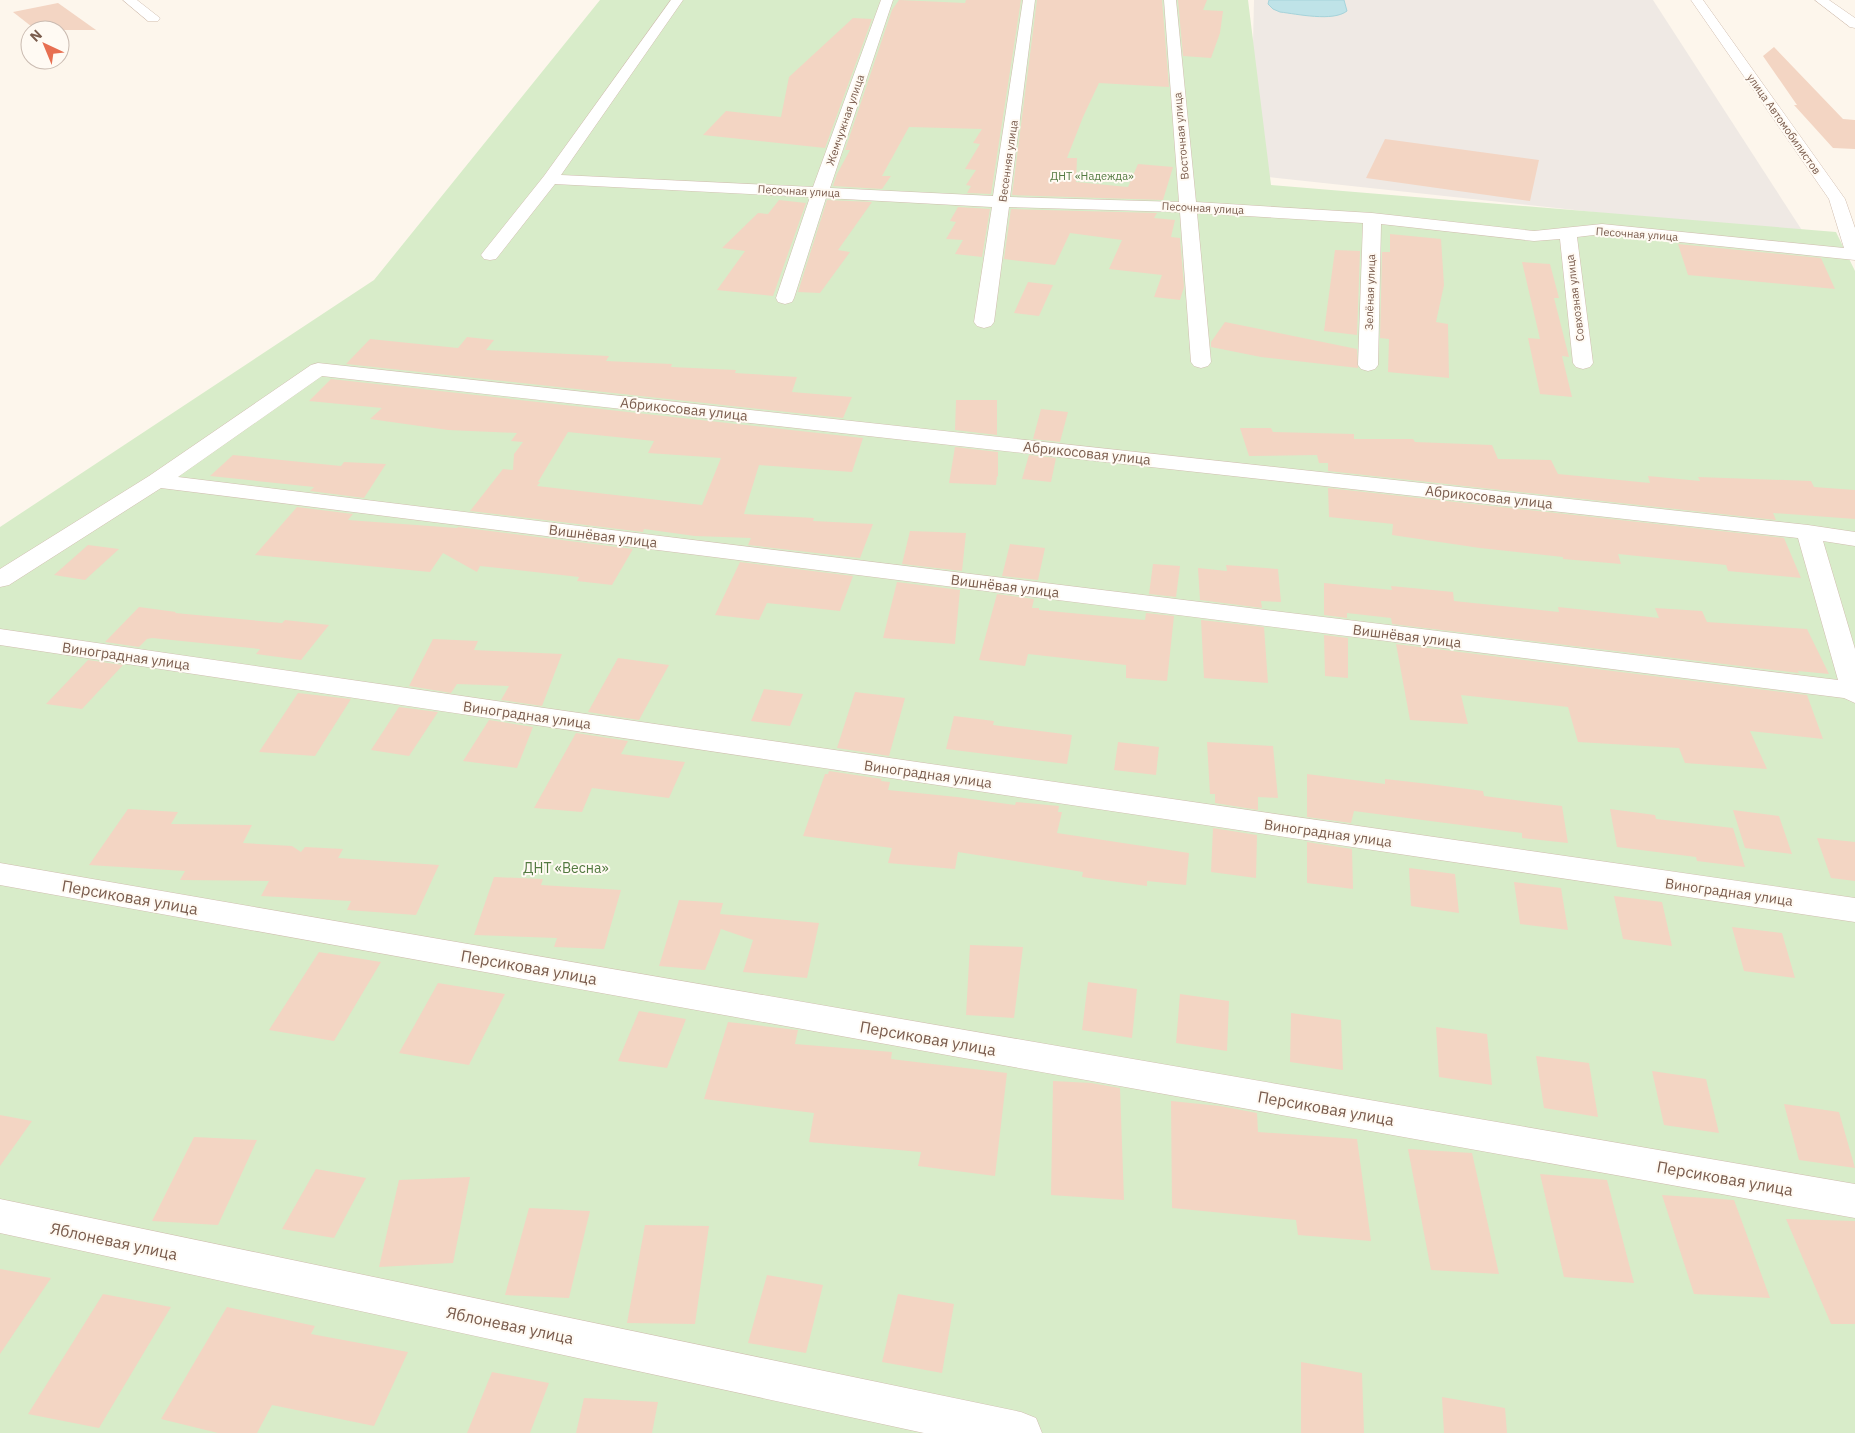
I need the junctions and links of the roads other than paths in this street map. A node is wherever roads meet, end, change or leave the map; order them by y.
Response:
1 (129, 0) edge
2 (677, 0) edge
3 (887, 0) edge
4 (1030, 0) edge
5 (1170, 0) edge
6 (1697, 0) edge
7 (1821, 0) edge
8 (153, 18) dead end
9 (1855, 24) edge
10 (550, 179) junction
11 (820, 192) junction
12 (1002, 202) junction
13 (1187, 207) junction
14 (1372, 218) junction
15 (1849, 219) edge
16 (1568, 233) junction
17 (1854, 251) edge
18 (490, 255) dead end
19 (785, 298) dead end
20 (984, 322) dead end
21 (1201, 362) dead end
22 (1583, 363) dead end
23 (1368, 365) dead end
24 (157, 481) junction
25 (1808, 532) junction
26 (1855, 540) edge
27 (0, 580) edge
28 (0, 638) edge
29 (1854, 692) edge
30 (0, 874) edge
31 (1855, 910) edge
32 (1855, 1201) edge
33 (0, 1216) edge
34 (1021, 1433) edge

1 - 8 street
2 - 10 street
3 - 11 street, Жемчужная улица
4 - 12 street, Весенняя улица
5 - 13 street, Восточная улица
6 - 15 street, улица Автомобилистов
7 - 9 street
10 - 11 street, Песочная улица
10 - 18 street
11 - 12 street, Песочная улица
11 - 19 street, Жемчужная улица
12 - 13 street, Песочная улица
12 - 20 street, Весенняя улица
13 - 14 street, Песочная улица
13 - 21 street, Восточная улица
14 - 16 street, Песочная улица
14 - 23 street, Зелёная улица
15 - 17 street, улица Автомобилистов
16 - 17 street, Песочная улица
16 - 22 street, Совхозная улица
24 - 25 street, Абрикосовая улица
24 - 27 street
24 - 29 street, Вишнёвая улица
25 - 26 street, Абрикосовая улица
25 - 29 street
28 - 31 street, Виноградная улица
30 - 32 street, Персиковая улица
33 - 34 street, Яблоневая улица

